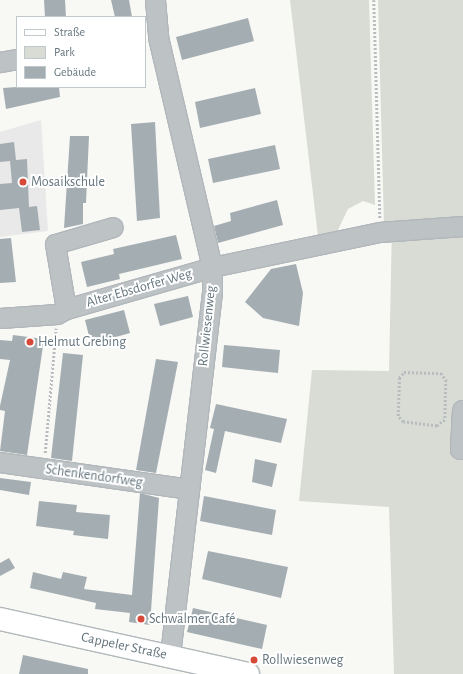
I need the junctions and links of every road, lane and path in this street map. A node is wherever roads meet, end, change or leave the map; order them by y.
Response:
1 (155, 0) edge
2 (374, 0) edge
3 (151, 38) edge
4 (16, 59) edge
5 (0, 62) edge
6 (463, 226) edge
7 (113, 227) dead end
8 (388, 232) junction
9 (212, 267) junction
10 (62, 312) junction
11 (0, 318) edge
12 (462, 410) edge
13 (403, 422) joint
14 (463, 449) edge
15 (0, 462) edge
16 (44, 470) junction
17 (189, 489) junction
18 (0, 620) edge
19 (170, 656) junction
20 (248, 674) edge

1 - 3 street, Rollwiesenweg
2 - 8 path
3 - 9 street, Rollwiesenweg
4 - 5 street
6 - 8 street, Alter Ebsdorfer Weg
7 - 10 street
8 - 9 street, Alter Ebsdorfer Weg
9 - 10 street, Alter Ebsdorfer Weg
9 - 17 street, Rollwiesenweg
10 - 11 street, Alter Ebsdorfer Weg
10 - 16 path
12 - 14 street
13 - 13 path
15 - 16 street, Schenkendorfweg
16 - 17 street, Schenkendorfweg
17 - 19 street, Rollwiesenweg
18 - 19 main road, Cappeler Straße
19 - 20 main road, Cappeler Straße

